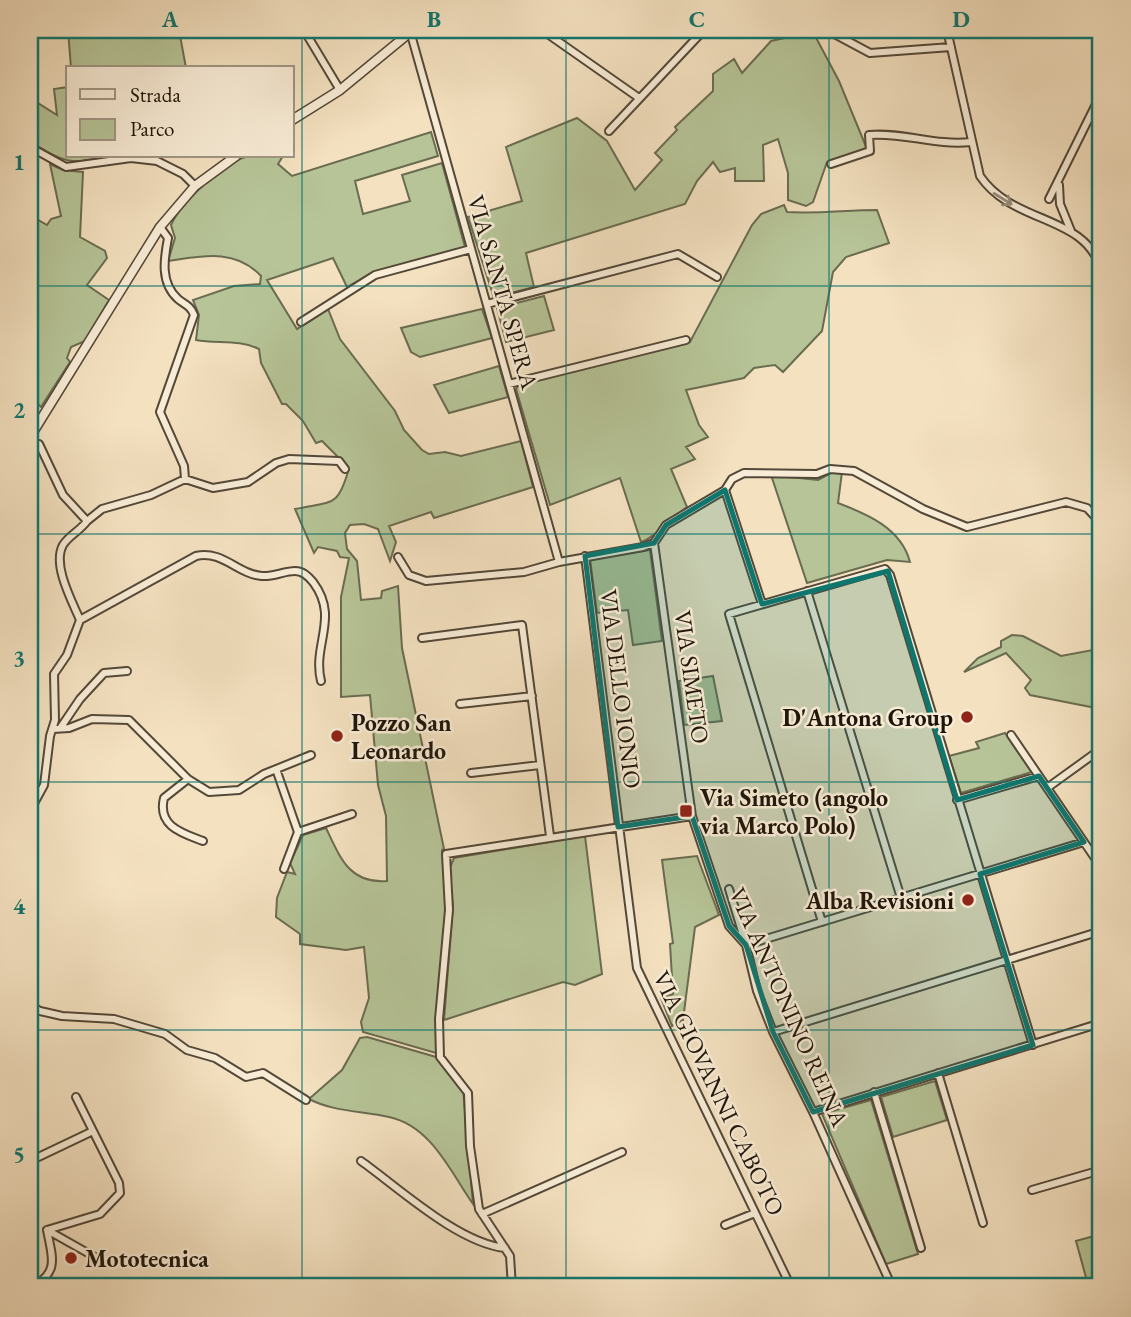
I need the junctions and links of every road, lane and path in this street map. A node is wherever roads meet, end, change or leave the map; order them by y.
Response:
1 (304, 30) edge
2 (542, 30) edge
3 (704, 30) edge
4 (827, 30) edge
5 (947, 30) edge
6 (411, 31) edge
7 (951, 47) junction
8 (340, 90) junction
9 (1101, 94) edge
10 (639, 98) junction
11 (294, 119) edge
12 (609, 131) dead end
13 (971, 142) junction
14 (30, 147) edge
15 (233, 158) edge
16 (831, 164) dead end
17 (1059, 180) junction
18 (195, 186) junction
19 (1049, 199) dead end
20 (160, 227) junction
21 (1071, 232) junction
22 (471, 249) junction
23 (1101, 270) edge
24 (717, 277) dead end
25 (487, 304) junction
26 (301, 322) dead end
27 (686, 340) dead end
28 (509, 384) junction
29 (31, 435) edge
30 (39, 444) dead end
31 (345, 469) dead end
32 (185, 479) junction
33 (725, 490) junction
34 (87, 521) junction
35 (1101, 523) edge
36 (654, 543) junction
37 (585, 556) junction
38 (398, 557) dead end
39 (559, 562) junction
40 (807, 591) junction
41 (762, 604) junction
42 (80, 620) junction
43 (422, 638) dead end
44 (127, 671) dead end
45 (321, 681) dead end
46 (531, 696) junction
47 (460, 704) dead end
48 (56, 729) junction
49 (1010, 735) dead end
50 (1101, 749) edge
51 (311, 755) dead end
52 (540, 765) junction
53 (276, 769) junction
54 (471, 774) dead end
55 (1039, 776) junction
56 (188, 779) junction
57 (1047, 788) junction
58 (957, 800) junction
59 (352, 814) dead end
60 (691, 816) junction
61 (30, 822) edge
62 (618, 827) junction
63 (298, 832) junction
64 (550, 836) junction
65 (30, 838) edge
66 (203, 841) dead end
67 (1084, 842) junction
68 (1101, 867) edge
69 (284, 869) dead end
70 (980, 874) junction
71 (729, 889) dead end
72 (901, 898) junction
73 (822, 922) junction
74 (1101, 931) edge
75 (746, 945) junction
76 (1007, 960) junction
77 (30, 1005) edge
78 (1101, 1023) edge
79 (773, 1032) junction
80 (1033, 1045) junction
81 (938, 1073) junction
82 (874, 1092) junction
83 (76, 1097) dead end
84 (306, 1100) dead end
85 (813, 1112) junction
86 (93, 1131) junction
87 (622, 1152) dead end
88 (30, 1161) edge
89 (361, 1161) dead end
90 (1101, 1170) edge
91 (1032, 1190) dead end
92 (755, 1213) junction
93 (482, 1214) junction
94 (983, 1223) dead end
95 (725, 1225) dead end
96 (47, 1230) junction
97 (505, 1248) junction
98 (921, 1248) dead end
99 (102, 1261) dead end
100 (30, 1281) edge
101 (32, 1287) edge
102 (512, 1287) edge
103 (791, 1287) edge
104 (892, 1287) edge

1 - 8 street
2 - 10 street
3 - 10 street
4 - 7 street
5 - 7 street
6 - 8 street
6 - 22 street, VIA SANTA SPERA
7 - 13 street
8 - 11 street
9 - 17 street
10 - 12 street
13 - 16 street
13 -> 21 street
14 - 18 street
15 - 18 street
17 - 19 street
17 - 21 street
18 - 20 street
20 - 29 street
20 - 32 street
21 - 23 street
22 - 25 street, VIA SANTA SPERA
22 - 26 street
24 - 25 street
25 - 28 street, VIA SANTA SPERA
27 - 28 street
28 - 39 street, VIA SANTA SPERA
30 - 34 street
31 - 32 street
32 - 34 street
33 - 35 street
33 - 36 street
33 - 41 street
34 - 42 street
36 - 37 street
36 - 60 street, VIA SIMETO
37 - 39 street
37 - 62 street, VIA DELLO IONIO
38 - 39 street
40 - 41 street
40 - 58 street
40 - 72 street
41 - 73 street
42 - 45 street
42 - 48 street
43 - 46 street
44 - 48 street
46 - 47 street
46 - 52 street
48 - 56 street
48 - 61 street
49 - 55 street
50 - 57 street
51 - 53 street
52 - 54 street
52 - 64 street
53 - 56 street
53 - 63 street
55 - 57 street
55 - 58 street
56 - 66 street
57 - 67 street
58 - 70 street
59 - 63 street
60 - 62 street
60 - 75 street, VIA ANTONINO REINA
61 - 65 street
62 - 64 street
62 - 92 street, VIA GIOVANNI CABOTO
63 - 69 street
64 - 93 street
67 - 68 street
67 - 70 street
70 - 72 street
70 - 76 street
71 - 75 street
72 - 73 street
73 - 75 street
74 - 76 street
75 - 79 street, VIA ANTONINO REINA
76 - 79 street
76 - 80 street
77 - 84 street
78 - 80 street
79 - 85 street, VIA ANTONINO REINA
80 - 81 street
81 - 82 street
81 - 94 street
82 - 85 street
82 - 98 street
83 - 86 street
85 - 104 street, VIA ANTONINO REINA
86 - 88 street
86 - 96 street
87 - 93 street
89 - 97 street
90 - 91 street
92 - 95 street
92 - 103 street, VIA GIOVANNI CABOTO
93 - 97 street
96 - 99 street
96 - 101 street
97 - 102 street
100 - 101 street

